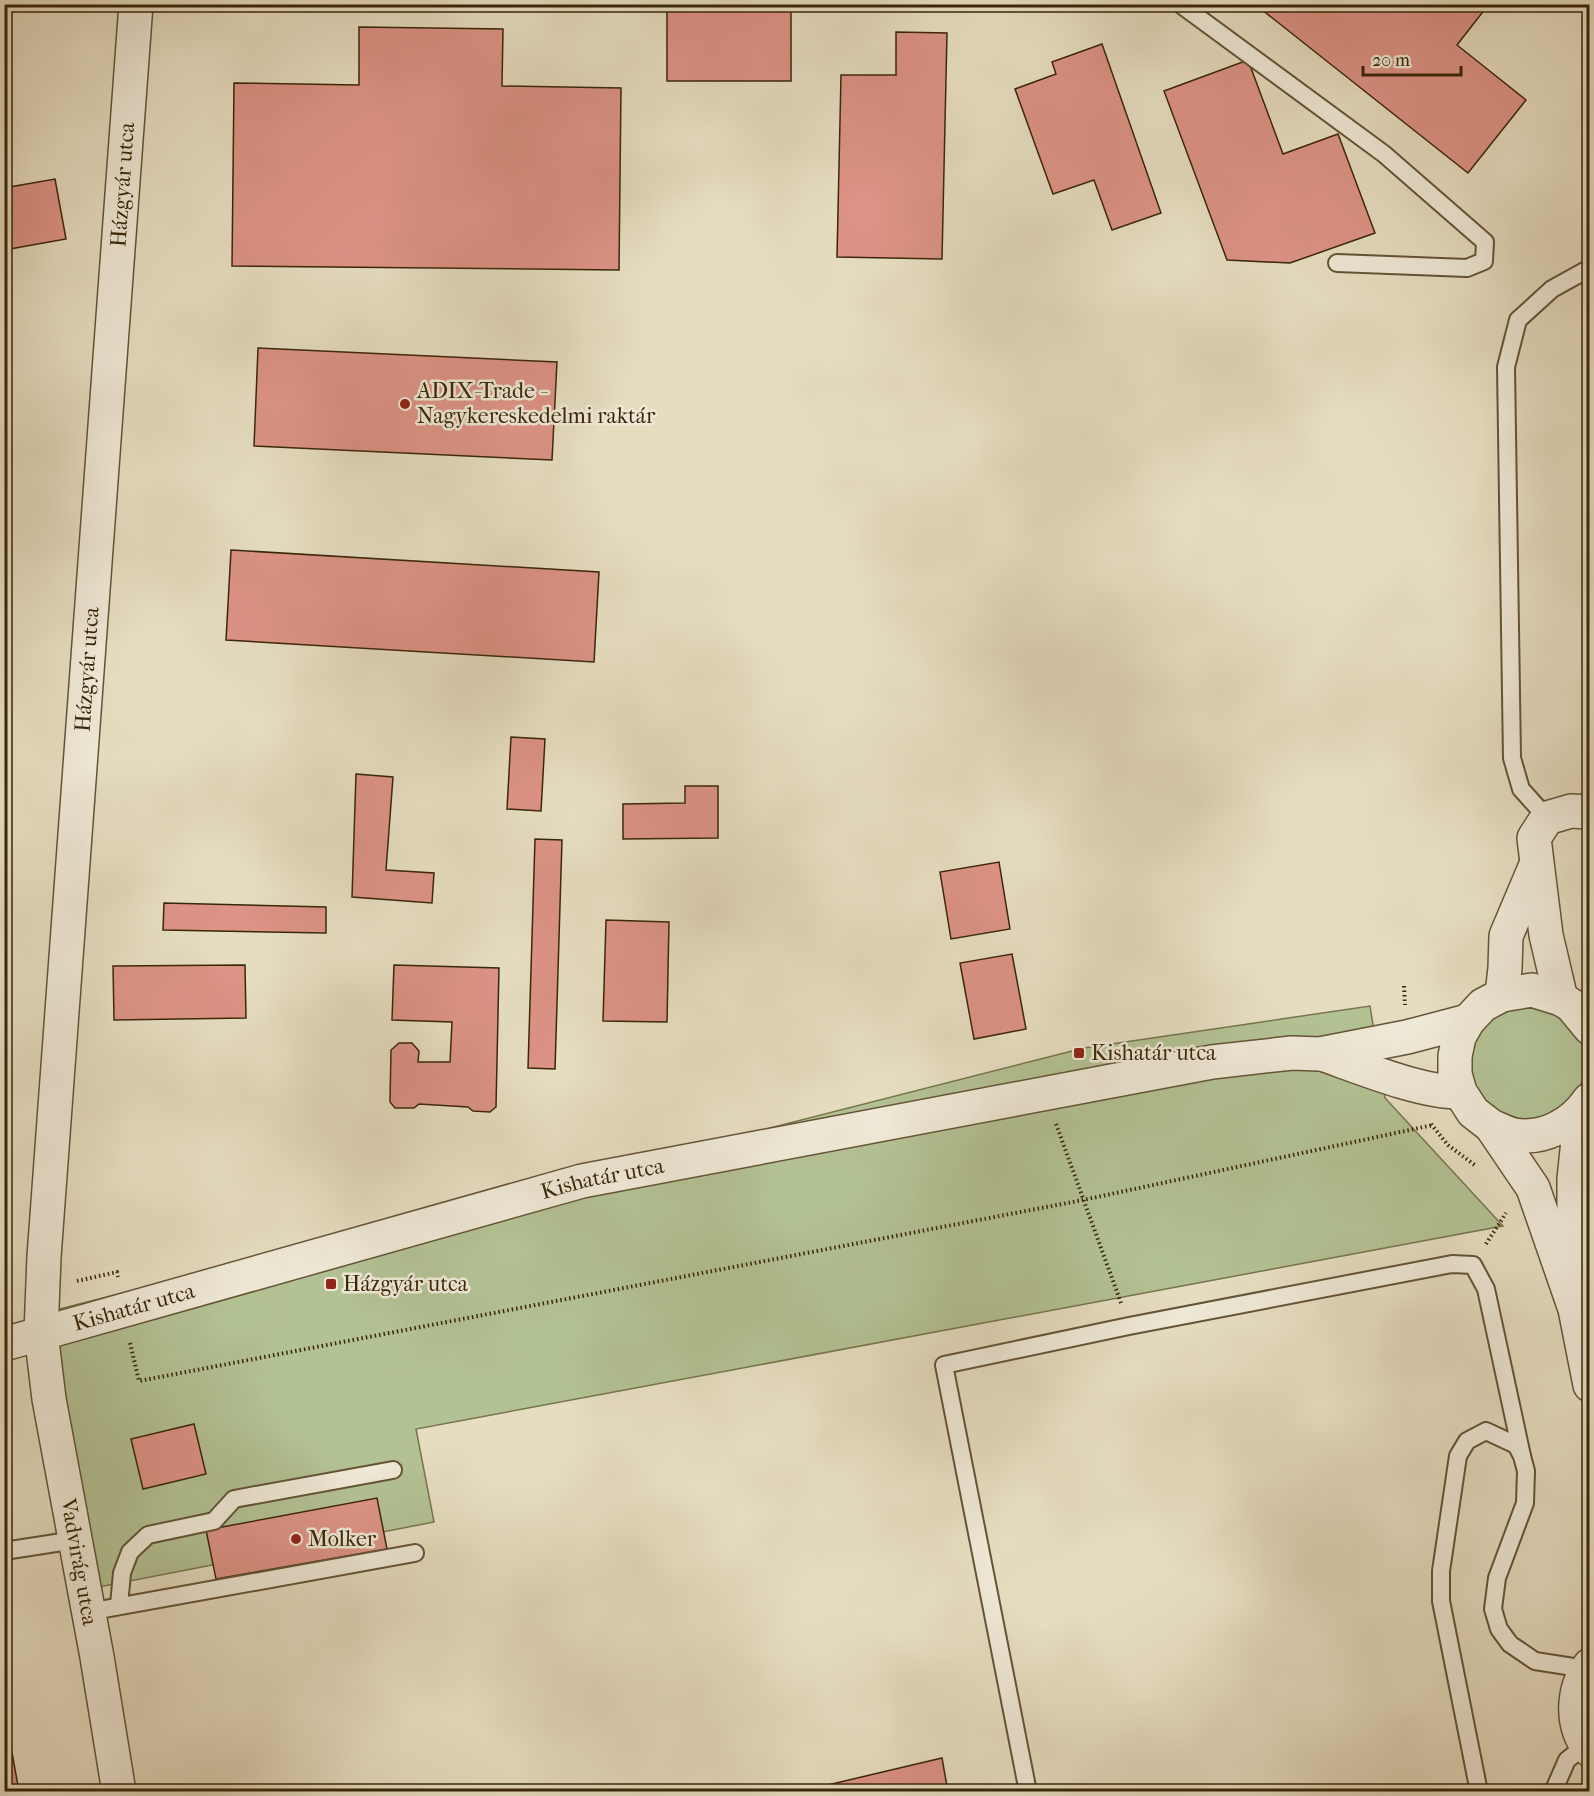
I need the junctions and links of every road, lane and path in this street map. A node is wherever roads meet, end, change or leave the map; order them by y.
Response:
1 (136, 4) edge
2 (1180, 4) edge
3 (1337, 263) dead end
4 (1590, 268) edge
5 (1590, 812) edge
6 (1547, 818) junction
7 (1538, 861) junction
8 (1502, 995) junction
9 (1578, 1011) edge
10 (1467, 1021) junction
11 (1320, 1054) junction
12 (1460, 1092) junction
13 (1046, 1093) junction
14 (1585, 1105) edge
15 (1491, 1126) junction
16 (1482, 1170) dead end
17 (1083, 1200) junction
18 (1510, 1207) dead end
19 (1473, 1265) junction
20 (1575, 1309) junction
21 (1129, 1326) junction
22 (41, 1333) junction
23 (4, 1344) edge
24 (131, 1348) dead end
25 (1590, 1385) edge
26 (1522, 1456) junction
27 (393, 1470) dead end
28 (75, 1540) junction
29 (4, 1551) edge
30 (415, 1553) dead end
31 (119, 1605) junction
32 (88, 1612) junction
33 (1588, 1667) edge
34 (1588, 1747) edge
35 (119, 1791) edge
36 (1028, 1791) edge
37 (1479, 1791) edge
38 (1553, 1791) edge

1 - 22 street, Házgyár utca
2 - 3 lane
4 - 6 lane
5 - 6 street
6 - 7 street
7 - 8 street
7 - 9 street
8 - 9 street
8 - 10 street
10 - 11 street
10 - 12 street
11 - 12 street
11 - 13 street, Kishatár utca
12 - 15 street
13 - 17 path
13 - 22 street, Kishatár utca
14 - 15 street
14 - 20 street
15 - 20 street
16 - 17 path
17 - 21 path
17 - 24 path
18 - 19 path
19 - 21 lane
19 - 26 lane
20 - 25 street
21 - 36 lane
22 - 23 street, Kishatár utca
22 - 28 street, Vadvirág utca
26 - 33 lane
26 - 37 lane
27 - 31 lane
28 - 29 lane
28 - 32 street, Vadvirág utca
30 - 31 lane
31 - 32 lane
32 - 35 street, Vadvirág utca
33 - 34 street
34 - 38 lane

